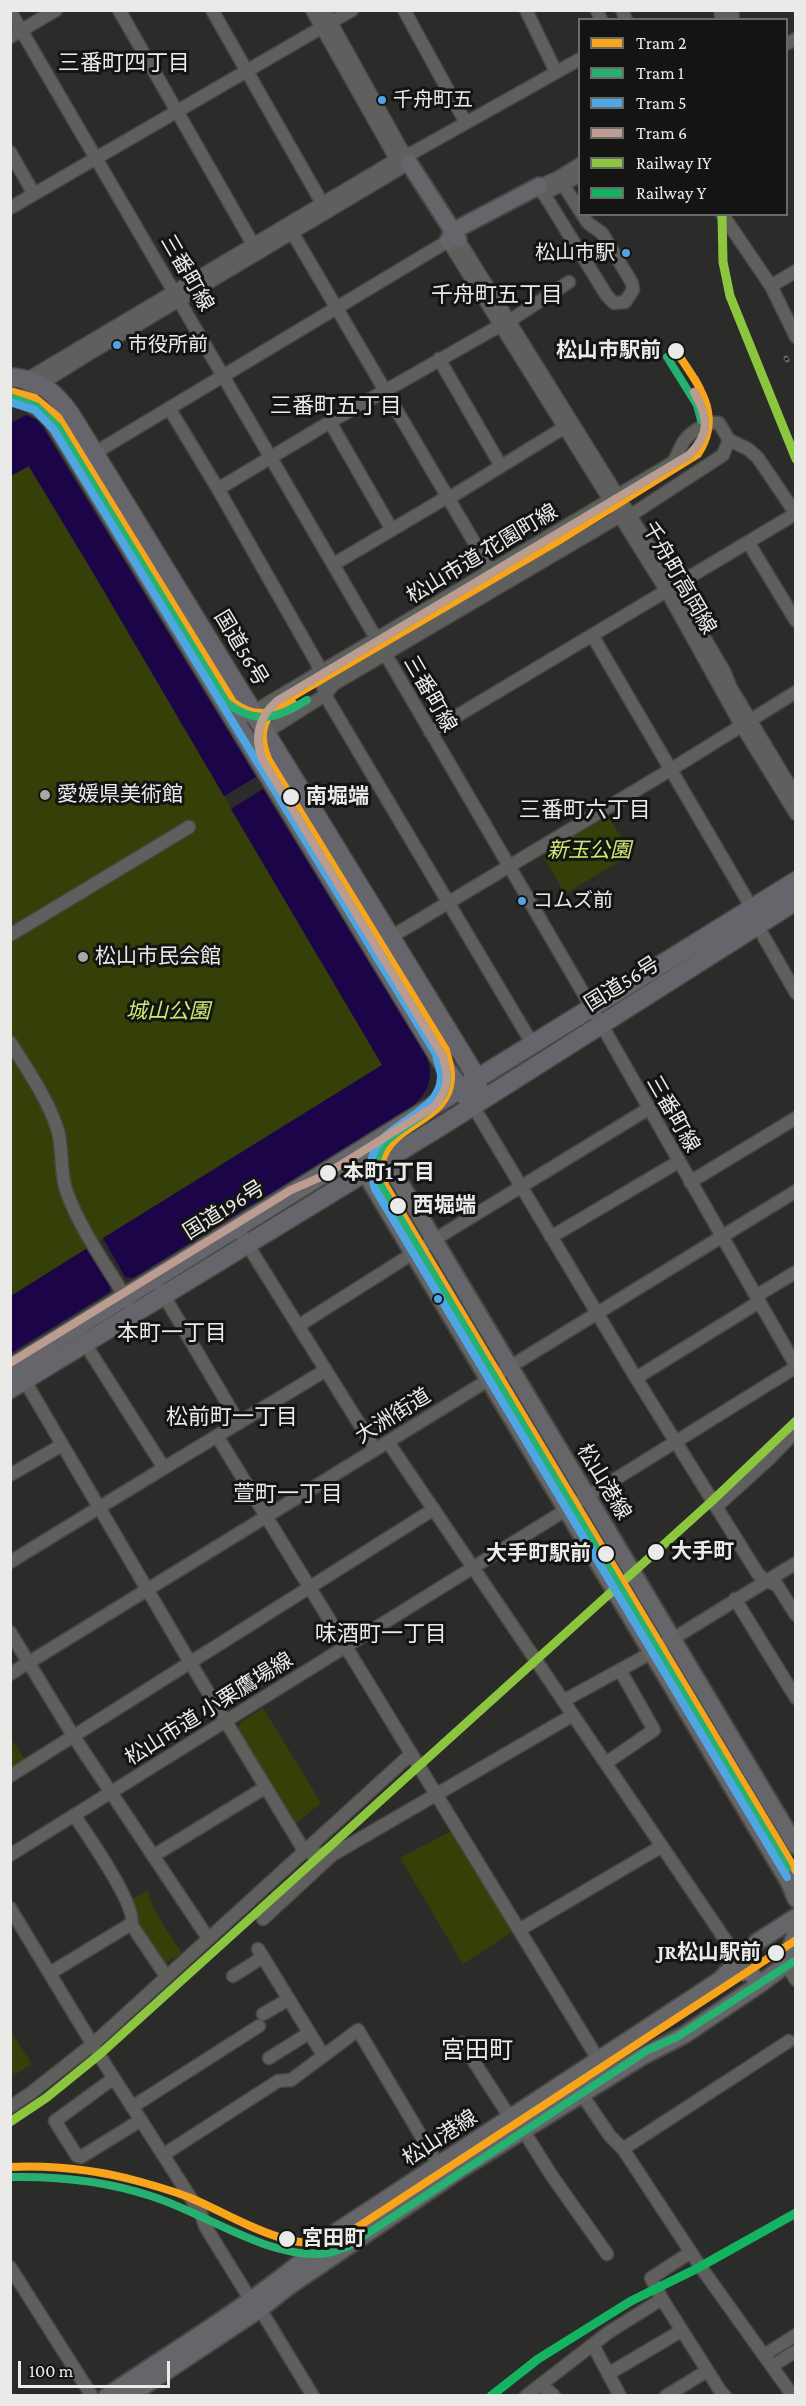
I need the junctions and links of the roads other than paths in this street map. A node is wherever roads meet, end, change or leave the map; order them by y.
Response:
1 (56, 10) edge
2 (119, 10) edge
3 (212, 10) edge
4 (312, 10) edge
5 (324, 10) edge
6 (352, 10) edge
7 (404, 10) edge
8 (526, 10) edge
9 (10, 11) edge
10 (327, 26) junction
11 (16, 34) edge
12 (578, 60) edge
13 (247, 72) junction
14 (556, 72) junction
15 (176, 113) junction
16 (466, 123) junction
17 (10, 152) edge
18 (97, 157) junction
19 (403, 162) junction
20 (578, 165) edge
21 (578, 176) edge
22 (561, 181) junction
23 (541, 190) junction
24 (34, 194) junction
25 (10, 207) edge
26 (324, 208) junction
27 (578, 208) edge
28 (583, 216) edge
29 (725, 217) edge
30 (290, 229) junction
31 (453, 237) junction
32 (575, 245) junction
33 (256, 250) junction
34 (795, 271) edge
35 (569, 282) dead end
36 (771, 286) junction
37 (178, 296) junction
38 (336, 308) junction
39 (505, 322) junction
40 (795, 338) edge
41 (439, 359) junction
42 (222, 374) junction
43 (26, 380) edge
44 (385, 391) junction
45 (18, 398) edge
46 (169, 408) junction
47 (330, 422) junction
48 (569, 424) junction
49 (729, 440) junction
50 (95, 452) junction
51 (271, 458) junction
52 (79, 462) junction
53 (501, 466) junction
54 (218, 489) junction
55 (447, 498) junction
56 (615, 499) junction
57 (795, 514) edge
58 (625, 516) junction
59 (392, 530) junction
60 (748, 542) junction
61 (333, 564) junction
62 (488, 567) junction
63 (501, 587) junction
64 (670, 588) junction
65 (795, 621) edge
66 (374, 635) junction
67 (592, 635) junction
68 (388, 659) junction
69 (319, 672) junction
70 (795, 692) edge
71 (326, 695) junction
72 (254, 712) junction
73 (745, 722) junction
74 (236, 723) junction
75 (430, 732) junction
76 (266, 733) junction
77 (249, 743) junction
78 (670, 770) junction
79 (795, 796) edge
80 (795, 814) edge
81 (189, 827) dead end
82 (508, 867) junction
83 (795, 882) edge
84 (795, 901) edge
85 (449, 902) junction
86 (755, 917) junction
87 (22, 928) junction
88 (10, 935) edge
89 (390, 937) junction
90 (10, 941) edge
91 (374, 948) junction
92 (795, 993) edge
93 (596, 1016) junction
94 (10, 1042) edge
95 (533, 1045) junction
96 (445, 1066) junction
97 (477, 1078) junction
98 (461, 1089) junction
99 (435, 1105) junction
100 (473, 1106) junction
101 (648, 1109) junction
102 (795, 1119) edge
103 (375, 1141) junction
104 (354, 1154) junction
105 (386, 1160) junction
106 (678, 1162) junction
107 (365, 1173) junction
108 (690, 1182) junction
109 (521, 1186) junction
110 (795, 1191) edge
111 (241, 1236) junction
112 (551, 1237) junction
113 (722, 1237) junction
114 (433, 1240) junction
115 (414, 1254) junction
116 (795, 1272) edge
117 (159, 1287) junction
118 (126, 1297) junction
119 (758, 1299) junction
120 (597, 1313) junction
121 (298, 1326) junction
122 (79, 1336) junction
123 (795, 1366) edge
124 (509, 1367) junction
125 (326, 1370) junction
126 (15, 1376) edge
127 (636, 1378) junction
128 (490, 1379) junction
129 (239, 1423) junction
130 (795, 1431) edge
131 (217, 1436) junction
132 (388, 1442) junction
133 (676, 1442) junction
134 (62, 1445) junction
135 (375, 1449) junction
136 (164, 1468) junction
137 (10, 1475) edge
138 (587, 1498) junction
139 (716, 1507) junction
140 (99, 1508) junction
141 (434, 1509) junction
142 (567, 1510) junction
143 (266, 1517) junction
144 (10, 1562) edge
145 (795, 1563) edge
146 (474, 1569) junction
147 (766, 1581) junction
148 (308, 1587) junction
149 (147, 1590) junction
150 (735, 1599) junction
151 (795, 1615) edge
152 (10, 1632) edge
153 (670, 1639) junction
154 (345, 1648) junction
155 (652, 1650) junction
156 (30, 1662) junction
157 (191, 1664) junction
158 (620, 1670) junction
159 (10, 1674) edge
160 (795, 1698) edge
161 (563, 1701) junction
162 (573, 1715) junction
163 (225, 1721) junction
164 (74, 1737) junction
165 (410, 1755) junction
166 (606, 1763) junction
167 (10, 1776) edge
168 (266, 1787) junction
169 (111, 1793) junction
170 (435, 1795) junction
171 (74, 1815) junction
172 (662, 1846) junction
173 (795, 1846) edge
174 (305, 1852) junction
175 (332, 1855) junction
176 (10, 1856) edge
177 (153, 1856) junction
178 (795, 1899) edge
179 (10, 1908) edge
180 (795, 1917) edge
181 (263, 1919) dead end
182 (131, 1924) junction
183 (519, 1930) junction
184 (795, 1931) edge
185 (208, 1938) junction
186 (739, 1960) junction
187 (791, 1960) edge
188 (50, 1973) junction
189 (166, 1976) junction
190 (233, 1976) dead end
191 (795, 1980) edge
192 (760, 1984) junction
193 (289, 1999) junction
194 (309, 2033) junction
195 (789, 2041) dead end
196 (462, 2043) dead end
197 (93, 2044) junction
198 (323, 2055) junction
199 (269, 2058) dead end
200 (598, 2062) junction
201 (609, 2077) junction
202 (114, 2078) junction
203 (572, 2080) junction
204 (583, 2094) junction
205 (10, 2106) edge
206 (132, 2107) junction
207 (141, 2120) junction
208 (517, 2125) junction
209 (623, 2148) junction
210 (163, 2156) junction
211 (439, 2166) junction
212 (691, 2252) junction
213 (607, 2254) dead end
214 (10, 2267) edge
215 (662, 2299) junction
216 (255, 2304) junction
217 (681, 2331) junction
218 (795, 2335) edge
219 (593, 2345) junction
220 (795, 2351) edge
221 (764, 2355) junction
222 (772, 2366) junction
223 (707, 2371) junction
224 (608, 2374) junction
225 (541, 2384) junction
226 (92, 2396) edge
227 (106, 2396) edge
228 (129, 2396) edge
229 (313, 2396) edge
230 (526, 2396) edge
231 (554, 2396) edge
232 (620, 2396) edge
233 (666, 2396) edge
234 (725, 2396) edge
235 (793, 2396) edge

1 - 11 street
2 - 15 street
3 - 13 street
4 - 10 street
5 - 10 street
6 - 10 street
7 - 16 street
8 - 14 street
9 - 11 street, 三番町線
10 - 13 street
10 - 19 street
11 - 18 street, 三番町線
12 - 14 street
13 - 15 street
13 - 26 street
14 - 16 street
15 - 18 street
15 - 33 street
16 - 19 street
17 - 24 street
18 - 24 street
18 - 37 street, 三番町線
19 - 26 street
19 - 31 main road
20 - 22 street
21 - 22 street
22 - 23 street
22 - 27 street
23 - 31 main road
23 - 32 street
24 - 25 street
26 - 30 street
28 - 32 street
28 - 32 street
29 - 36 street
30 - 33 street
30 - 38 street
31 - 38 street
31 - 39 street, 千舟町高岡線
33 - 37 street
34 - 36 street
35 - 39 street
36 - 40 street
37 - 42 street, 三番町線
37 - 43 street
38 - 42 street
38 - 44 street
39 - 41 street
39 - 48 street, 千舟町高岡線
41 - 44 street
41 - 53 street
42 - 46 street
42 - 51 street, 三番町線
43 - 45 street
43 - 50 highway, 国道56号
44 - 47 street
44 - 55 street
45 - 52 highway, 国道56号
46 - 50 street
46 - 54 street
47 - 51 street
47 - 59 street
48 - 53 street
48 - 56 street, 千舟町高岡線
49 - 56 street, 松山市道 花園町線
49 - 57 street, 松山市道 花園町線
49 - 58 street, 松山市道 花園町線
50 - 52 street
50 - 72 highway, 国道56号
51 - 54 street
51 - 61 street, 三番町線
52 - 74 highway, 国道56号
53 - 55 street
54 - 69 street
55 - 59 street
55 - 62 street
56 - 58 street, 千舟町高岡線
56 - 62 street, 松山市道 花園町線
57 - 60 street
58 - 63 street, 松山市道 花園町線
58 - 64 street, 千舟町高岡線
59 - 61 street
60 - 64 street
60 - 65 street
61 - 66 street, 三番町線
62 - 63 street
62 - 66 street, 松山市道 花園町線
63 - 68 street, 松山市道 花園町線
64 - 67 street
64 - 73 street, 千舟町高岡線
66 - 68 street, 三番町線
66 - 69 street, 松山市道 花園町線
67 - 75 street
67 - 78 street
68 - 71 street, 松山市道 花園町線
68 - 75 street, 三番町線
69 - 71 street
69 - 72 street, 松山市道 花園町線
70 - 73 street
71 - 76 street, 松山市道 花園町線
71 - 85 street
72 - 74 street, 松山市道 花園町線
72 - 76 highway, 国道56号
73 - 78 street
73 - 79 street, 千舟町高岡線
73 - 80 street, 千舟町高岡線
74 - 77 highway, 国道56号
75 - 82 street, 三番町線
76 - 77 street, 松山市道 花園町線
76 - 89 highway, 国道56号
77 - 91 highway, 国道56号
78 - 82 street
78 - 86 street
81 - 87 street
82 - 85 street
82 - 93 street, 三番町線
83 - 86 highway, 国道56号
84 - 86 highway, 国道56号
85 - 89 street
85 - 95 street
86 - 92 street
86 - 93 highway, 国道56号
87 - 88 street
87 - 90 street
89 - 91 street
89 - 97 highway, 国道56号
91 - 96 highway, 国道56号
93 - 95 highway, 国道56号
93 - 100 highway, 国道56号
93 - 101 street, 三番町線
94 - 118 street
95 - 97 highway, 国道56号
96 - 98 highway, 国道56号
96 - 99 highway
97 - 98 highway, 国道56号
97 - 100 highway
98 - 99 highway, 国道196号
98 - 100 highway, 国道56号
99 - 103 highway, 国道196号
100 - 105 highway, 国道196号
100 - 109 street
101 - 106 street, 三番町線
101 - 109 street
102 - 108 street
103 - 104 highway, 国道196号
103 - 105 main road, 松山港線
104 - 107 main road
104 - 111 highway, 国道196号
105 - 107 highway, 国道196号
105 - 114 main road, 松山港線
106 - 108 street, 三番町線
106 - 112 street
107 - 111 highway, 国道196号
107 - 115 main road
108 - 113 street, 三番町線
109 - 112 street
109 - 114 street
110 - 113 street, 大洲街道
111 - 117 highway, 国道196号
111 - 121 street
112 - 120 street
113 - 119 street, 三番町線
113 - 120 street, 大洲街道
114 - 115 street
114 - 124 main road, 松山港線
115 - 121 street
115 - 128 main road
116 - 119 street
117 - 118 highway, 国道196号
117 - 129 street
118 - 122 highway, 国道196号
119 - 123 street, 三番町線
119 - 127 street
120 - 124 street, 大洲街道
120 - 127 street
121 - 125 street
122 - 126 highway, 国道196号
122 - 136 street
123 - 133 street, 松山市道 小栗鷹場線
124 - 128 street, 大洲街道
124 - 138 main road, 松山港線
125 - 129 street
125 - 135 street
126 - 134 street
127 - 133 street
128 - 132 street, 大洲街道
128 - 142 main road
129 - 131 street
130 - 139 street
131 - 136 street
131 - 143 street
132 - 135 street, 大洲街道
132 - 141 street
133 - 138 street, 松山市道 小栗鷹場線
133 - 139 street
134 - 137 street
134 - 140 street
135 - 143 street, 大洲街道
136 - 140 street
138 - 142 street, 松山市道 小栗鷹場線
138 - 153 main road, 松山港線
139 - 147 street
140 - 144 street
140 - 149 street
141 - 146 street
141 - 148 street
142 - 146 street, 松山市道 小栗鷹場線
142 - 155 main road
143 - 148 street
143 - 149 street, 大洲街道
145 - 147 street
146 - 154 street, 松山市道 小栗鷹場線
146 - 161 street
147 - 150 street
147 - 151 street
148 - 154 street
148 - 157 street
149 - 156 street, 大洲街道
149 - 157 street
150 - 153 street
150 - 160 street
152 - 156 street
153 - 155 street
153 - 173 main road, 松山港線
154 - 163 street, 松山市道 小栗鷹場線
154 - 165 street
155 - 158 street
155 - 178 main road
156 - 159 street, 大洲街道
156 - 164 street
157 - 163 street
157 - 164 street
158 - 161 street
158 - 166 street
161 - 162 street
162 - 166 street
162 - 170 street
163 - 168 street
163 - 169 street, 松山市道 小栗鷹場線
164 - 167 street
164 - 169 street
165 - 170 street
165 - 174 street
166 - 172 street
168 - 174 street
168 - 177 street
169 - 171 street, 松山市道 小栗鷹場線
169 - 177 street
170 - 175 street
170 - 183 street
171 - 176 street, 松山市道 小栗鷹場線
171 - 182 street
172 - 183 street
172 - 186 street
174 - 175 street
174 - 185 street
175 - 181 street
177 - 185 street
179 - 188 street
180 - 186 main road, 松山港線
182 - 188 street
182 - 189 street
183 - 200 street
184 - 187 main road
185 - 189 street
186 - 192 main road
186 - 200 main road, 松山港線
187 - 191 street
187 - 192 main road, 松山港線
188 - 197 street
189 - 197 street
190 - 193 street
192 - 201 main road, 松山港線
193 - 194 street
193 - 206 street
194 - 198 street
194 - 199 street
195 - 209 street
196 - 208 street
197 - 202 street
197 - 205 street
198 - 210 street
198 - 211 street
200 - 201 street
200 - 203 main road, 松山港線
201 - 204 main road, 松山港線
202 - 206 street
202 - 207 street
203 - 204 street
203 - 208 main road, 松山港線
204 - 208 main road, 松山港線
204 - 209 street
206 - 207 street
207 - 210 street
208 - 211 main road, 松山港線
208 - 213 street
208 - 216 main road, 松山港線
209 - 212 street
210 - 216 street
211 - 216 main road, 松山港線
212 - 215 street
212 - 221 street
214 - 226 street
215 - 217 street
215 - 219 street
216 - 227 main road, 松山港線
216 - 228 main road, 松山港線
216 - 229 street
217 - 223 street
217 - 224 street
218 - 221 street
219 - 224 street
219 - 225 street
220 - 222 street
221 - 222 street
222 - 235 street
223 - 233 street
223 - 234 street
224 - 232 street
225 - 230 street
225 - 231 street

